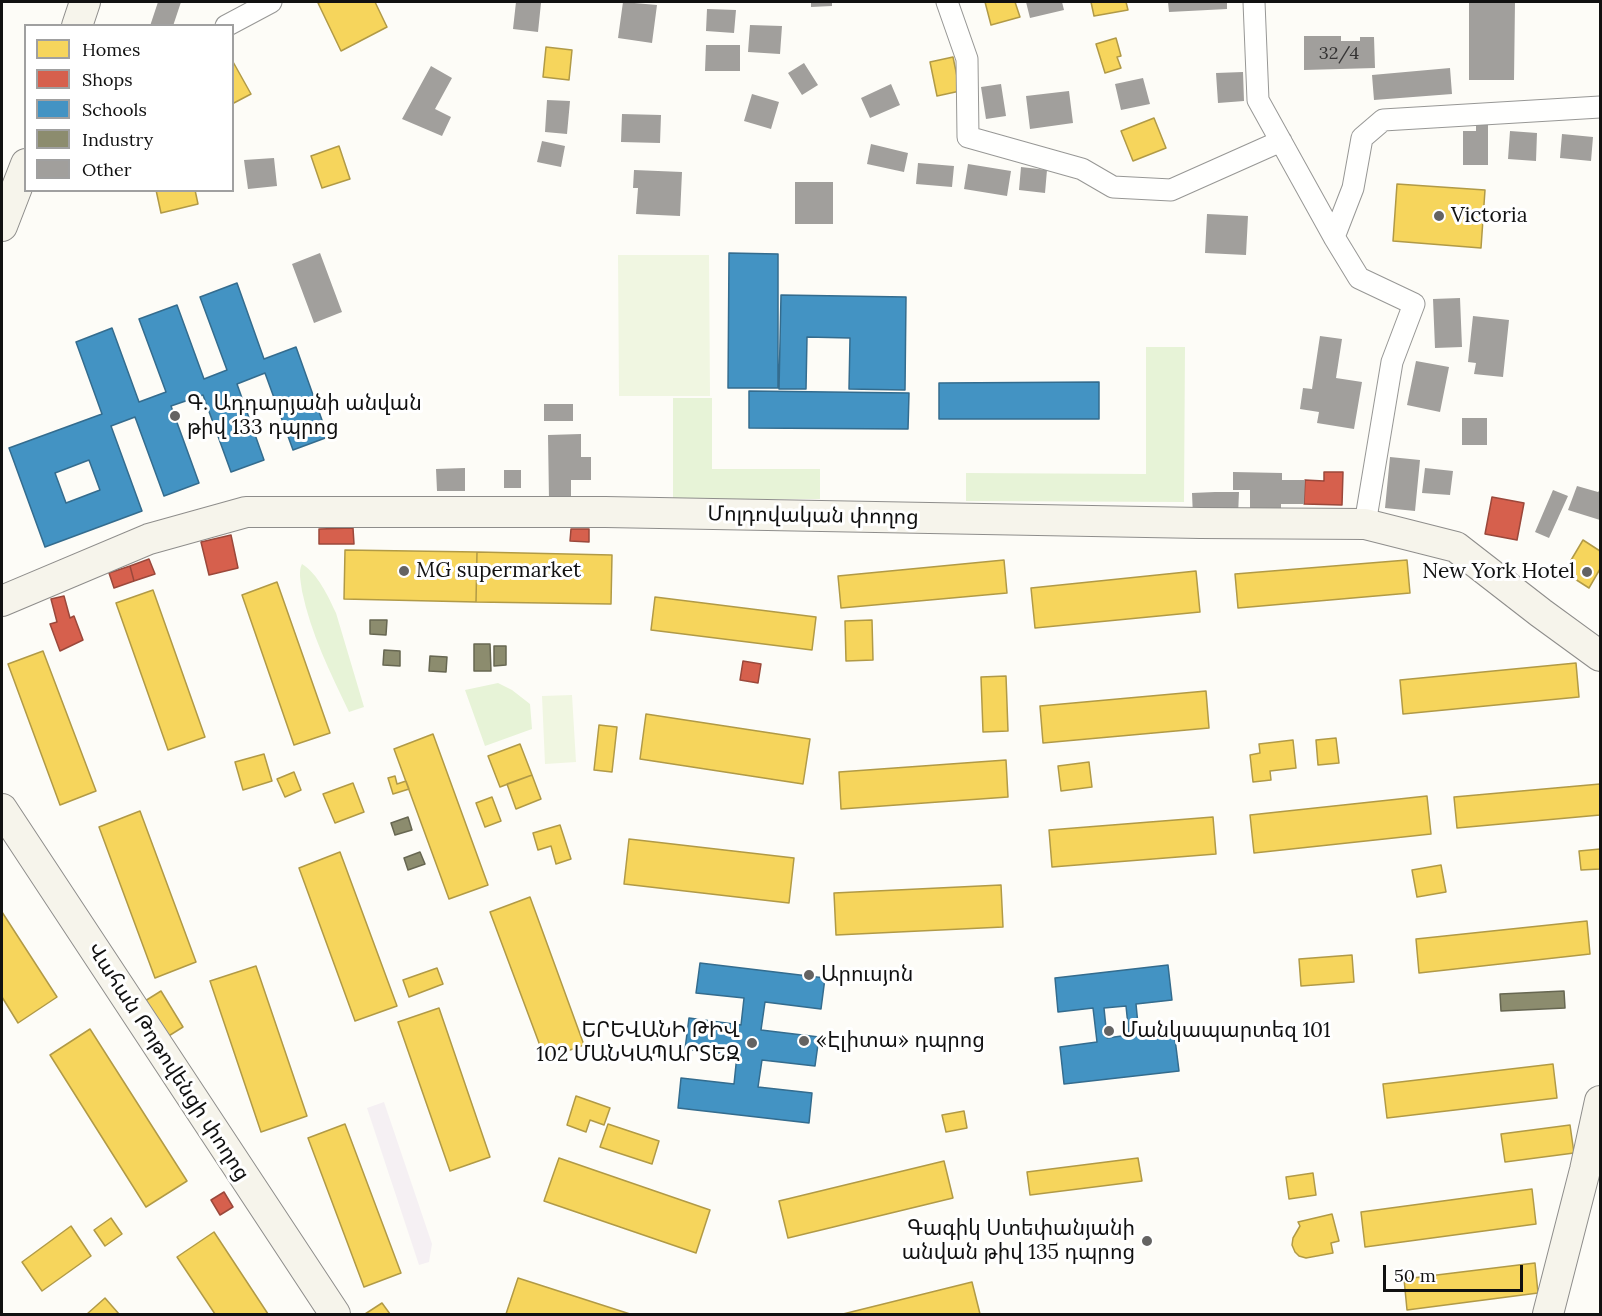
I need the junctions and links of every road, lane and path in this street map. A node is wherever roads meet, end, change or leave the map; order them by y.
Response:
1 (85, 2) edge
2 (271, 2) edge
3 (947, 2) edge
4 (1254, 2) edge
5 (78, 24) edge
6 (229, 24) edge
7 (1600, 107) edge
8 (1281, 141) junction
9 (24, 169) edge
10 (2, 226) edge
11 (1334, 237) junction
12 (1365, 524) junction
13 (2, 601) edge
14 (1600, 656) edge
15 (2, 809) edge
16 (1600, 1101) edge
17 (335, 1314) edge
18 (1548, 1314) edge

1 - 5 street
2 - 6 street
3 - 8 street
4 - 8 street
7 - 11 street
8 - 11 street
9 - 10 street
11 - 12 street
12 - 13 street, Մոլդովական փողոց
12 - 14 street, Մոլդովական փողոց
15 - 17 street, Վահան Թոթովենցի փողոց
16 - 18 street

